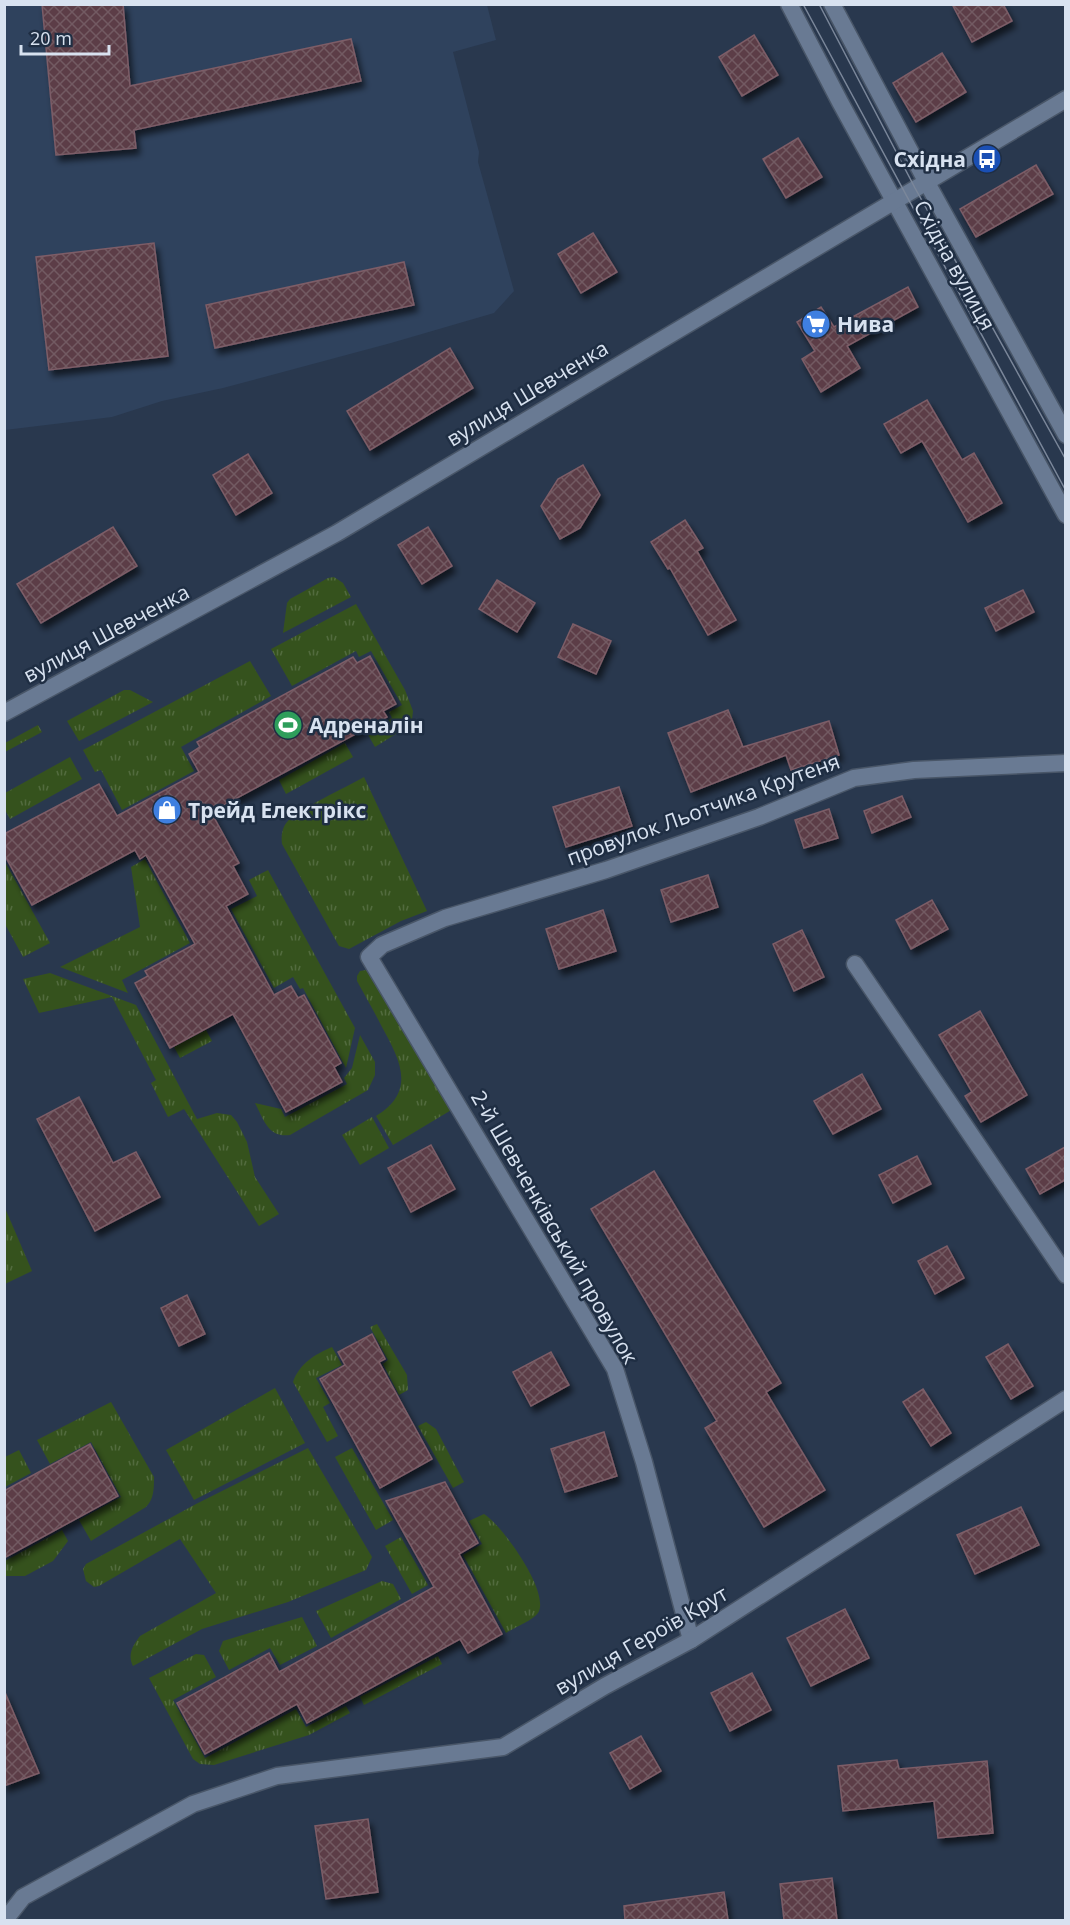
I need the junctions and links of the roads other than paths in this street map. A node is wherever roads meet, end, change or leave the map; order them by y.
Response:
1 (789, 4) edge
2 (832, 4) edge
3 (1065, 99) edge
4 (926, 181) junction
5 (894, 201) junction
6 (1065, 435) edge
7 (1065, 516) edge
8 (4, 713) edge
9 (1065, 763) edge
10 (369, 957) joint
11 (855, 964) dead end
12 (1065, 1275) edge
13 (1065, 1399) edge
14 (691, 1640) junction
15 (5, 1920) edge

1 - 5 street, Східна вулиця
2 - 4 street, Східна вулиця
3 - 4 street, вулиця Шевченка
4 - 5 street, вулиця Шевченка
4 - 6 street, Східна вулиця
5 - 7 street, Східна вулиця
5 - 8 street, вулиця Шевченка
9 - 10 street, провулок Льотчика Крутеня
10 - 14 street, 2-й Шевченківський провулок
11 - 12 street
13 - 14 street, вулиця Героїв Крут
14 - 15 street, вулиця Героїв Крут

